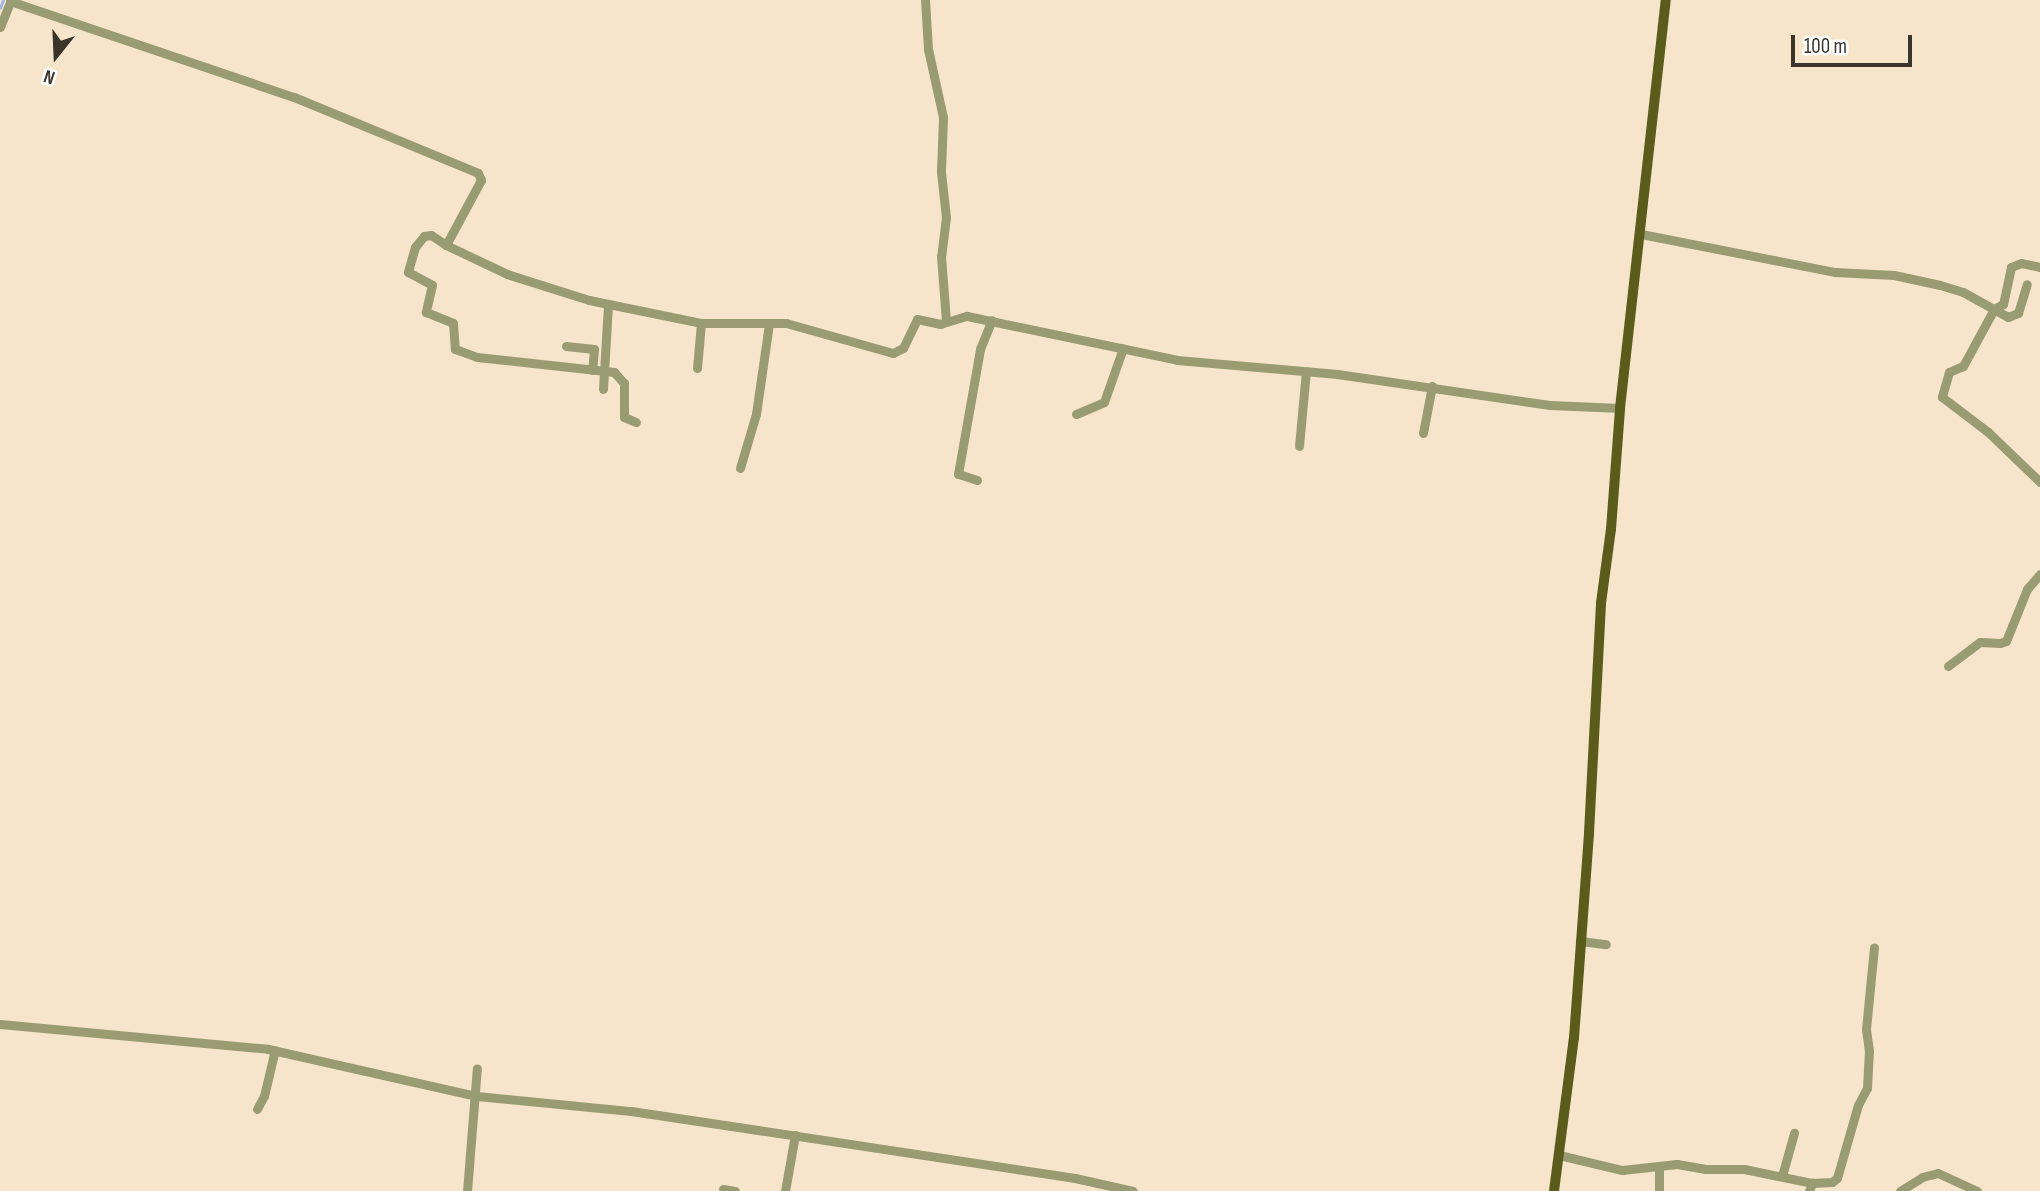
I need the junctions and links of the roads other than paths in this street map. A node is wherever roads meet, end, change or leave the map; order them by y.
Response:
1 (11, 0) edge
2 (925, 0) edge
3 (1666, 0) edge
4 (0, 27) edge
5 (1641, 234) junction
6 (446, 245) junction
7 (2040, 267) edge
8 (2027, 284) dead end
9 (608, 304) junction
10 (1994, 309) junction
11 (992, 320) junction
12 (946, 321) junction
13 (701, 323) junction
14 (769, 324) junction
15 (566, 346) dead end
16 (1123, 348) junction
17 (696, 368) dead end
18 (598, 370) junction
19 (1306, 371) junction
20 (1432, 386) junction
21 (603, 389) dead end
22 (1620, 408) junction
23 (1076, 414) dead end
24 (636, 422) dead end
25 (1423, 433) dead end
26 (1299, 446) dead end
27 (740, 468) dead end
28 (977, 480) dead end
29 (2040, 482) edge
30 (2040, 574) edge
31 (1948, 666) dead end
32 (1580, 941) junction
33 (1606, 944) dead end
34 (1874, 947) dead end
35 (0, 1024) edge
36 (275, 1050) junction
37 (477, 1068) dead end
38 (477, 1090) junction
39 (257, 1109) dead end
40 (1794, 1133) dead end
41 (795, 1135) junction
42 (1559, 1155) junction
43 (1659, 1166) junction
44 (1782, 1177) junction
45 (1811, 1187) edge
46 (723, 1189) dead end
47 (467, 1191) edge
48 (735, 1191) edge
49 (785, 1191) edge
50 (1133, 1191) edge
51 (1554, 1191) edge
52 (1659, 1191) edge
53 (1900, 1191) edge
54 (1977, 1191) edge

1 - 4 street
1 - 6 street
2 - 12 street
3 - 5 main road
5 - 10 street
5 - 22 main road
6 - 9 street
6 - 18 street
7 - 10 street
8 - 10 street
9 - 13 street
9 - 18 street
10 - 29 street
11 - 12 street
11 - 16 street
11 - 28 street
12 - 14 street
13 - 14 street
13 - 17 street
14 - 27 street
15 - 18 street
16 - 19 street
16 - 23 street
18 - 21 street
18 - 24 street
19 - 20 street
19 - 26 street
20 - 22 street
20 - 25 street
22 - 32 main road
30 - 31 street
32 - 33 street
32 - 42 main road
34 - 45 street
35 - 36 street
36 - 38 street
36 - 39 street
37 - 38 street
38 - 41 street
38 - 47 street
40 - 44 street
41 - 49 street
41 - 50 street
42 - 43 street
42 - 51 main road
43 - 44 street
43 - 52 street
44 - 45 street
46 - 48 street
53 - 54 street

